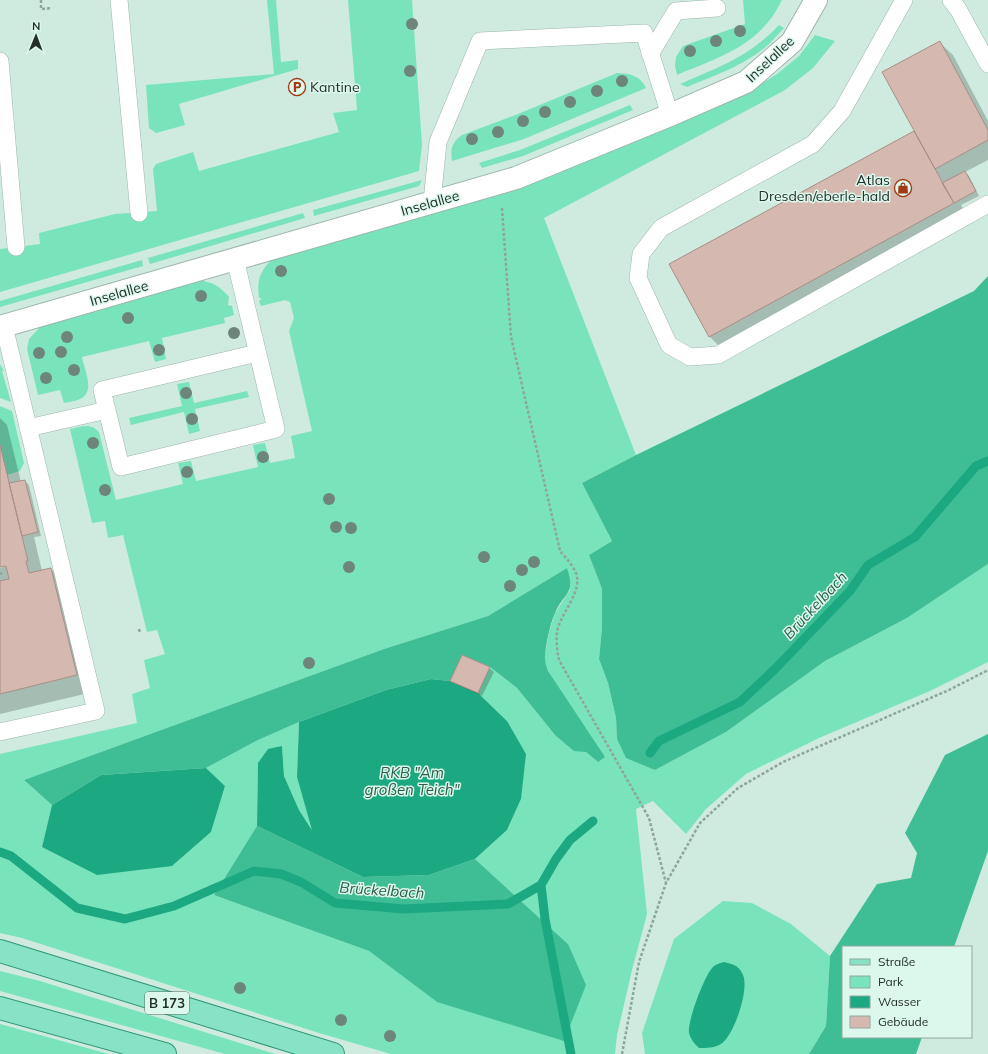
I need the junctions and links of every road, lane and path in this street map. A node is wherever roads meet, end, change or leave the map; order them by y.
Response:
1 (40, 0) edge
2 (119, 0) edge
3 (816, 0) edge
4 (904, 0) edge
5 (951, 0) edge
6 (52, 8) dead end
7 (717, 8) dead end
8 (650, 54) junction
9 (0, 61) edge
10 (988, 64) edge
11 (670, 115) junction
12 (4, 144) edge
13 (501, 182) junction
14 (432, 202) junction
15 (988, 204) edge
16 (139, 213) dead end
17 (16, 247) dead end
18 (234, 259) junction
19 (2, 326) edge
20 (257, 353) junction
21 (107, 410) junction
22 (28, 428) junction
23 (139, 629) dead end
24 (140, 633) dead end
25 (988, 670) edge
26 (0, 732) edge
27 (666, 884) junction
28 (0, 952) edge
29 (0, 1008) edge
30 (165, 1054) edge
31 (333, 1054) edge
32 (622, 1054) edge

1 - 6 path
2 - 16 lane
3 - 11 street, Inselallee
4 - 15 lane
5 - 10 lane
7 - 8 lane
8 - 11 lane
8 - 14 lane
9 - 12 lane
11 - 13 street, Inselallee
12 - 17 lane
13 - 14 street, Inselallee
13 - 27 path
14 - 18 street, Inselallee
18 - 19 street, Inselallee
18 - 20 lane
19 - 22 lane
20 - 21 lane
20 - 21 lane
21 - 22 lane
22 - 26 lane
23 - 24 path
25 - 27 path
27 - 32 path
28 - 31 main road, B 173
29 - 30 main road

